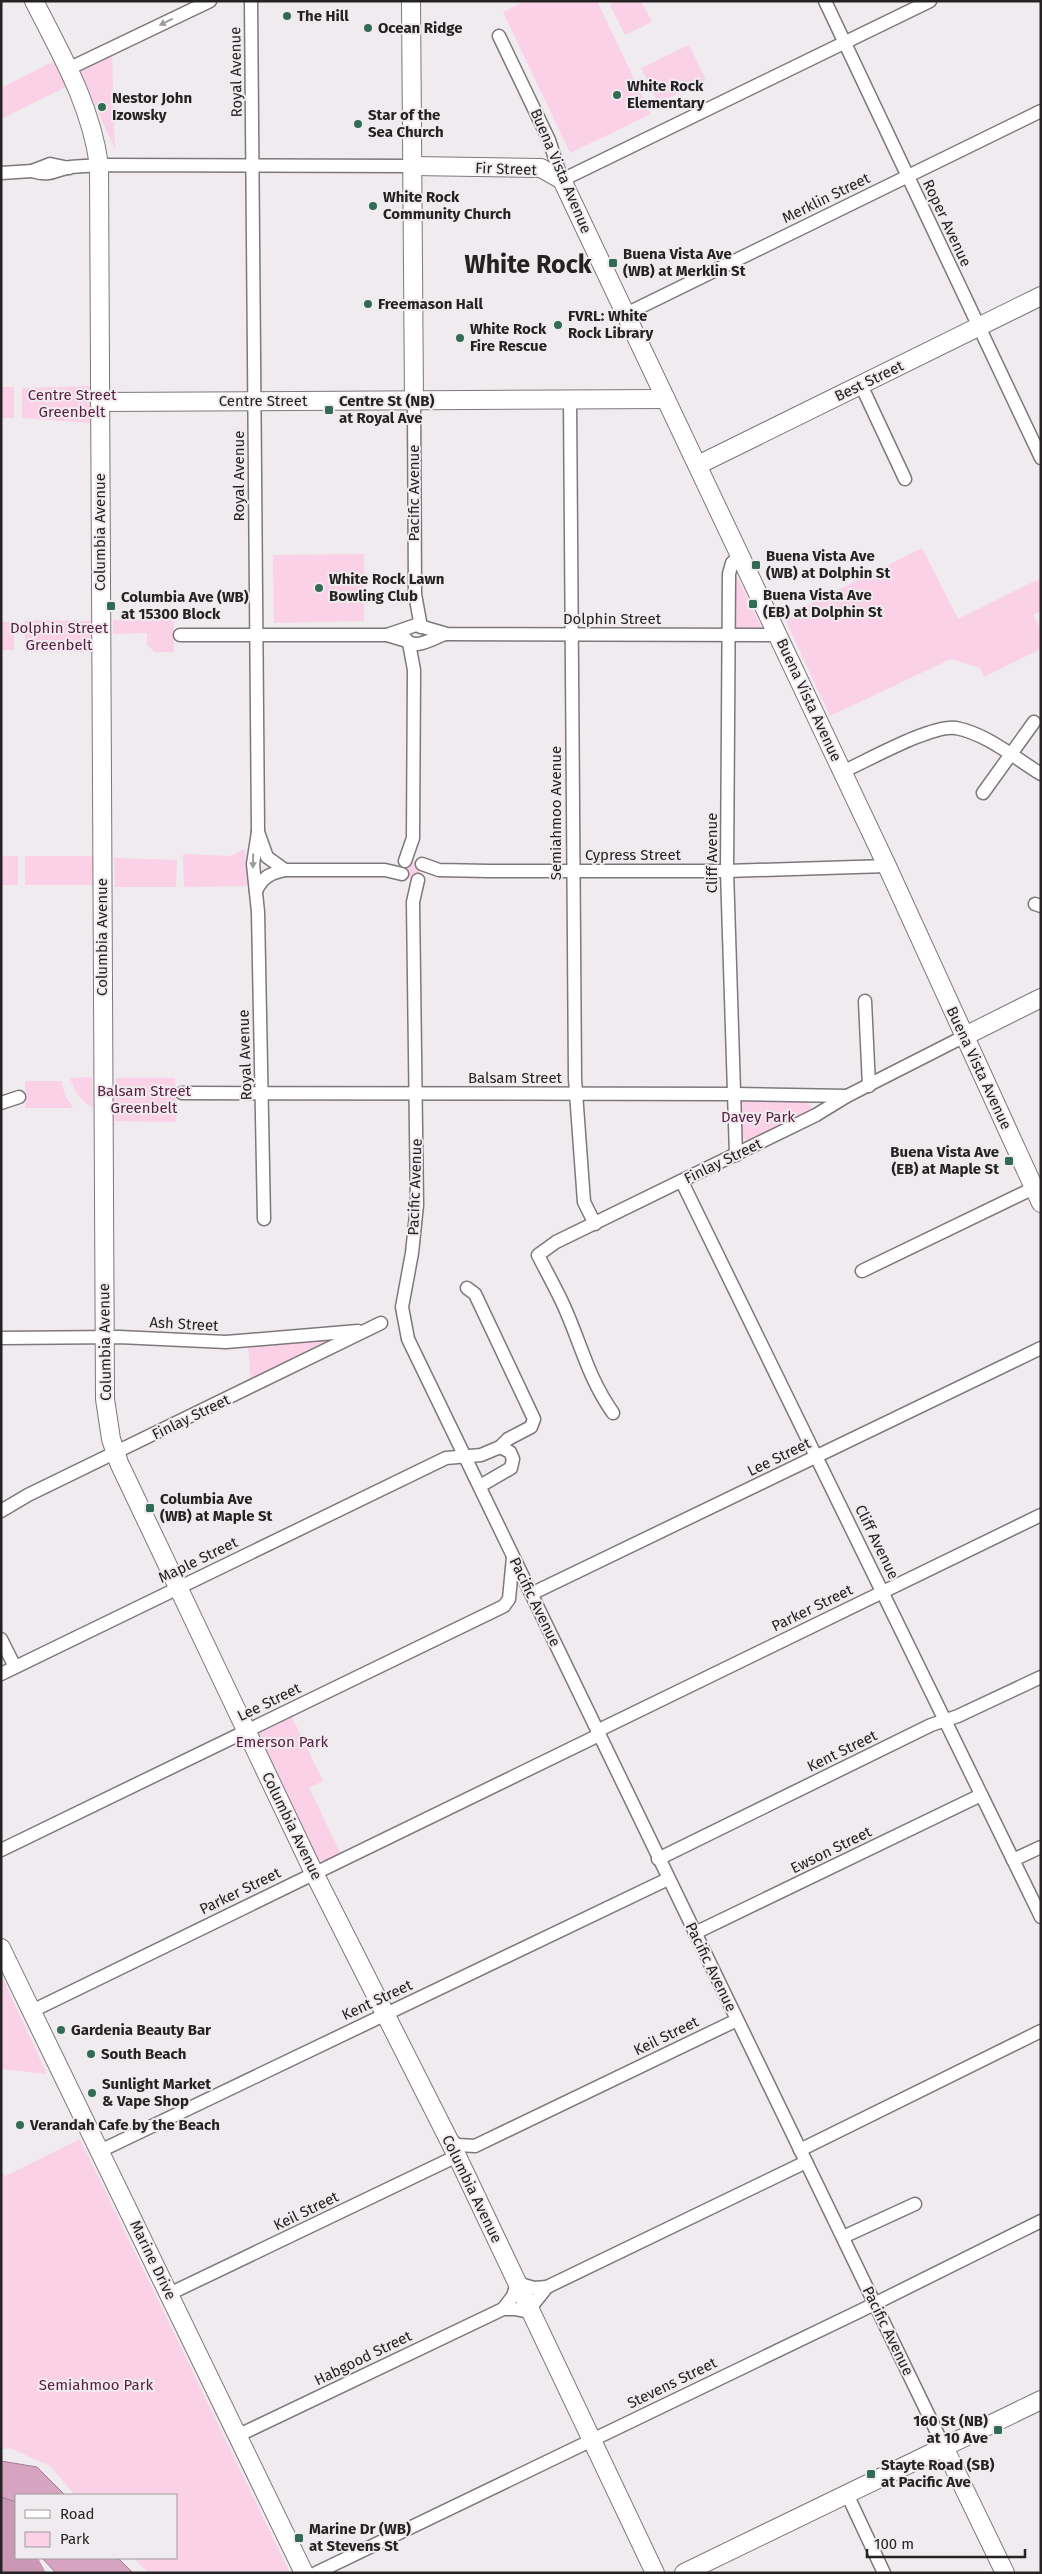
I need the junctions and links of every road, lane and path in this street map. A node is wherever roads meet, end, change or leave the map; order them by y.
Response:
1 (34, 1) edge
2 (210, 1) edge
3 (251, 1) edge
4 (412, 1) edge
5 (825, 1) edge
6 (930, 1) edge
7 (500, 36) dead end
8 (844, 43) junction
9 (68, 69) junction
10 (1041, 111) edge
11 (99, 165) junction
12 (253, 166) junction
13 (412, 166) junction
14 (1, 173) edge
15 (907, 176) junction
16 (562, 180) junction
17 (1041, 296) edge
18 (626, 314) junction
19 (979, 327) junction
20 (861, 385) junction
21 (570, 399) junction
22 (666, 399) junction
23 (414, 400) junction
24 (255, 401) junction
25 (100, 402) junction
26 (1041, 458) edge
27 (698, 465) junction
28 (905, 479) dead end
29 (740, 556) junction
30 (180, 635) dead end
31 (414, 635) junction
32 (730, 635) junction
33 (778, 635) junction
34 (256, 636) junction
35 (572, 636) junction
36 (1034, 722) dead end
37 (1010, 754) junction
38 (842, 772) junction
39 (1041, 774) edge
40 (983, 793) dead end
41 (258, 832) junction
42 (413, 838) junction
43 (421, 862) junction
44 (887, 866) junction
45 (404, 869) junction
46 (285, 870) junction
47 (439, 870) junction
48 (572, 871) junction
49 (727, 871) junction
50 (419, 879) junction
51 (256, 891) junction
52 (413, 902) junction
53 (1041, 998) edge
54 (865, 1001) dead end
55 (964, 1036) junction
56 (869, 1086) junction
57 (182, 1093) dead end
58 (263, 1094) junction
59 (576, 1094) junction
60 (734, 1094) junction
61 (417, 1095) junction
62 (847, 1096) junction
63 (19, 1097) dead end
64 (1, 1103) edge
65 (736, 1155) junction
66 (682, 1182) junction
67 (1038, 1192) edge
68 (264, 1219) dead end
69 (594, 1224) junction
70 (862, 1272) dead end
71 (467, 1288) dead end
72 (381, 1323) dead end
73 (365, 1331) junction
74 (104, 1337) junction
75 (1, 1338) edge
76 (1041, 1348) edge
77 (613, 1413) dead end
78 (500, 1447) junction
79 (115, 1454) junction
80 (817, 1456) junction
81 (466, 1458) junction
82 (480, 1486) junction
83 (1, 1511) edge
84 (1041, 1515) edge
85 (513, 1557) junction
86 (177, 1588) junction
87 (883, 1592) junction
88 (531, 1594) junction
89 (1, 1639) edge
90 (14, 1667) junction
91 (1, 1674) edge
92 (1041, 1677) edge
93 (945, 1721) junction
94 (246, 1731) junction
95 (598, 1733) junction
96 (981, 1795) junction
97 (1041, 1847) edge
98 (1, 1850) edge
99 (658, 1859) junction
100 (1013, 1860) junction
101 (314, 1873) junction
102 (668, 1878) junction
103 (1041, 1917) edge
104 (695, 1934) junction
105 (1, 1948) edge
106 (32, 2010) junction
107 (387, 2014) junction
108 (737, 2020) junction
109 (1041, 2031) edge
110 (448, 2139) junction
111 (475, 2146) junction
112 (800, 2150) junction
113 (100, 2151) junction
114 (806, 2162) junction
115 (460, 2164) junction
116 (915, 2204) dead end
117 (1041, 2221) edge
118 (843, 2237) junction
119 (517, 2283) junction
120 (547, 2287) junction
121 (168, 2294) junction
122 (875, 2303) junction
123 (503, 2309) junction
124 (530, 2312) junction
125 (1041, 2400) edge
126 (237, 2436) junction
127 (591, 2440) junction
128 (944, 2447) junction
129 (846, 2494) junction
130 (304, 2573) edge
131 (316, 2573) edge
132 (655, 2573) edge
133 (684, 2573) edge
134 (884, 2573) edge
135 (1005, 2573) edge

1 - 9 street, Columbia Avenue
2 -> 9 street
3 - 12 street, Royal Avenue
4 - 13 street, Pacific Avenue
5 - 8 street, Roper Avenue
6 - 8 street
7 - 16 street, Buena Vista Avenue
8 - 15 street, Roper Avenue
8 - 16 street
9 - 11 street, Columbia Avenue
10 - 15 street, Merklin Street
11 - 12 street, Fir Street
11 - 14 street, Fir Street
11 - 25 street, Columbia Avenue
12 - 13 street, Fir Street
12 - 24 street, Royal Avenue
13 - 16 street, Fir Street
13 - 23 street, Pacific Avenue
15 - 18 street, Merklin Street
15 - 19 street, Roper Avenue
16 - 18 street, Buena Vista Avenue
17 - 19 street, Best Street
18 - 22 street, Buena Vista Avenue
19 - 20 street, Best Street
19 - 26 street, Roper Avenue
20 - 27 street, Best Street
20 - 28 street
21 - 22 street, Centre Street
21 - 23 street, Centre Street
21 - 35 street, Semiahmoo Avenue
22 - 27 street, Buena Vista Avenue
23 - 24 street, Centre Street
23 - 31 street, Pacific Avenue
24 - 25 street, Centre Street
24 - 34 street, Royal Avenue
25 - 74 street, Columbia Avenue
27 - 29 street, Buena Vista Avenue
29 - 32 street, Cliff Avenue
29 - 33 street, Buena Vista Avenue
30 - 34 street
31 - 34 street
31 - 35 street, Dolphin Street
31 - 42 street, Pacific Avenue
32 - 33 street, Dolphin Street
32 - 35 street, Dolphin Street
32 - 49 street, Cliff Avenue
33 - 38 street, Buena Vista Avenue
34 - 41 street, Royal Avenue
35 - 48 street, Semiahmoo Avenue
36 - 37 street
37 - 38 street
37 - 39 street
37 - 40 street
38 - 44 street, Buena Vista Avenue
41 - 46 street
41 -> 51 street, Royal Avenue
42 - 43 street, Pacific Avenue
42 - 45 street, Pacific Avenue
43 - 45 street
43 - 47 street, Cypress Street
43 - 50 street
44 - 49 street, Cypress Street
44 - 55 street, Buena Vista Avenue
45 - 46 street
45 - 50 street
45 - 52 street, Pacific Avenue
46 - 51 street
47 - 48 street, Cypress Street
47 - 50 street, Cypress Street
48 - 49 street, Cypress Street
48 - 59 street, Semiahmoo Avenue
49 - 60 street, Cliff Avenue
50 - 52 street, Pacific Avenue
51 - 58 street, Royal Avenue
52 - 61 street, Pacific Avenue
53 - 55 street, Finlay Street
54 - 56 street
55 - 56 street, Finlay Street
55 - 67 street, Buena Vista Avenue
56 - 62 street, Finlay Street
57 - 58 street, Balsam Street
58 - 61 street, Balsam Street
58 - 68 street, Royal Avenue
59 - 60 street, Balsam Street
59 - 61 street, Balsam Street
59 - 69 street, Semiahmoo Avenue
60 - 62 street, Balsam Street
60 - 65 street, Cliff Avenue
61 - 81 street, Pacific Avenue
62 - 65 street, Finlay Street
63 - 64 street
65 - 66 street, Finlay Street
66 - 69 street, Finlay Street
66 - 80 street, Cliff Avenue
67 - 70 street
69 - 77 street, Finlay Street
71 - 78 street
72 - 73 street, Finlay Street
73 - 74 street, Ash Street
73 - 79 street, Finlay Street
74 - 75 street, Ash Street
74 - 79 street, Columbia Avenue
76 - 80 street, Lee Street
78 - 81 street
78 - 82 street
79 - 83 street, Finlay Street
79 - 86 street, Columbia Avenue
80 - 87 street, Cliff Avenue
80 - 88 street, Lee Street
81 - 82 street, Pacific Avenue
81 - 86 street, Maple Street
82 - 85 street, Pacific Avenue
84 - 87 street, Parker Street
85 - 88 street, Pacific Avenue
85 - 94 street, Lee Street
86 - 90 street, Maple Street
86 - 94 street, Columbia Avenue
87 - 93 street, Cliff Avenue
87 - 95 street, Parker Street
88 - 95 street, Pacific Avenue
89 - 90 street
90 - 91 street, Maple Street
92 - 93 street, Kent Street
93 - 96 street, Cliff Avenue
93 - 99 street, Kent Street
94 - 98 street, Lee Street
94 - 101 street, Columbia Avenue
95 - 99 street, Pacific Avenue
95 - 101 street, Parker Street
96 - 100 street, Cliff Avenue
96 - 104 street, Ewson Street
97 - 100 street
99 - 102 street, Pacific Avenue
100 - 103 street, Cliff Avenue
101 - 106 street, Parker Street
101 - 107 street, Columbia Avenue
102 - 104 street, Pacific Avenue
102 - 107 street, Kent Street
104 - 108 street, Pacific Avenue
105 - 106 street, Marine Drive
106 - 113 street, Marine Drive
107 - 110 street, Columbia Avenue
107 - 113 street, Kent Street
108 - 111 street, Keil Street
108 - 112 street, Pacific Avenue
109 - 112 street
110 - 111 street
110 - 115 street, Columbia Avenue
111 - 115 street
112 - 114 street, Pacific Avenue
113 - 121 street, Marine Drive
114 - 118 street, Pacific Avenue
114 - 120 street
115 - 119 street, Columbia Avenue
115 - 121 street, Keil Street
116 - 118 street
117 - 122 street, Stevens Street
118 - 122 street, Pacific Avenue
119 - 120 street
119 - 123 street
119 - 124 street, Columbia Avenue
120 - 124 street
121 - 126 street, Marine Drive
122 - 127 street, Stevens Street
122 - 128 street, Pacific Avenue
123 - 124 street
123 - 126 street, Habgood Street
124 - 127 street, Columbia Avenue
125 - 128 street
126 - 130 street, Marine Drive
127 - 131 street, Stevens Street
127 - 132 street, Columbia Avenue
128 - 129 street
128 - 135 street
129 - 133 street
129 - 134 street

